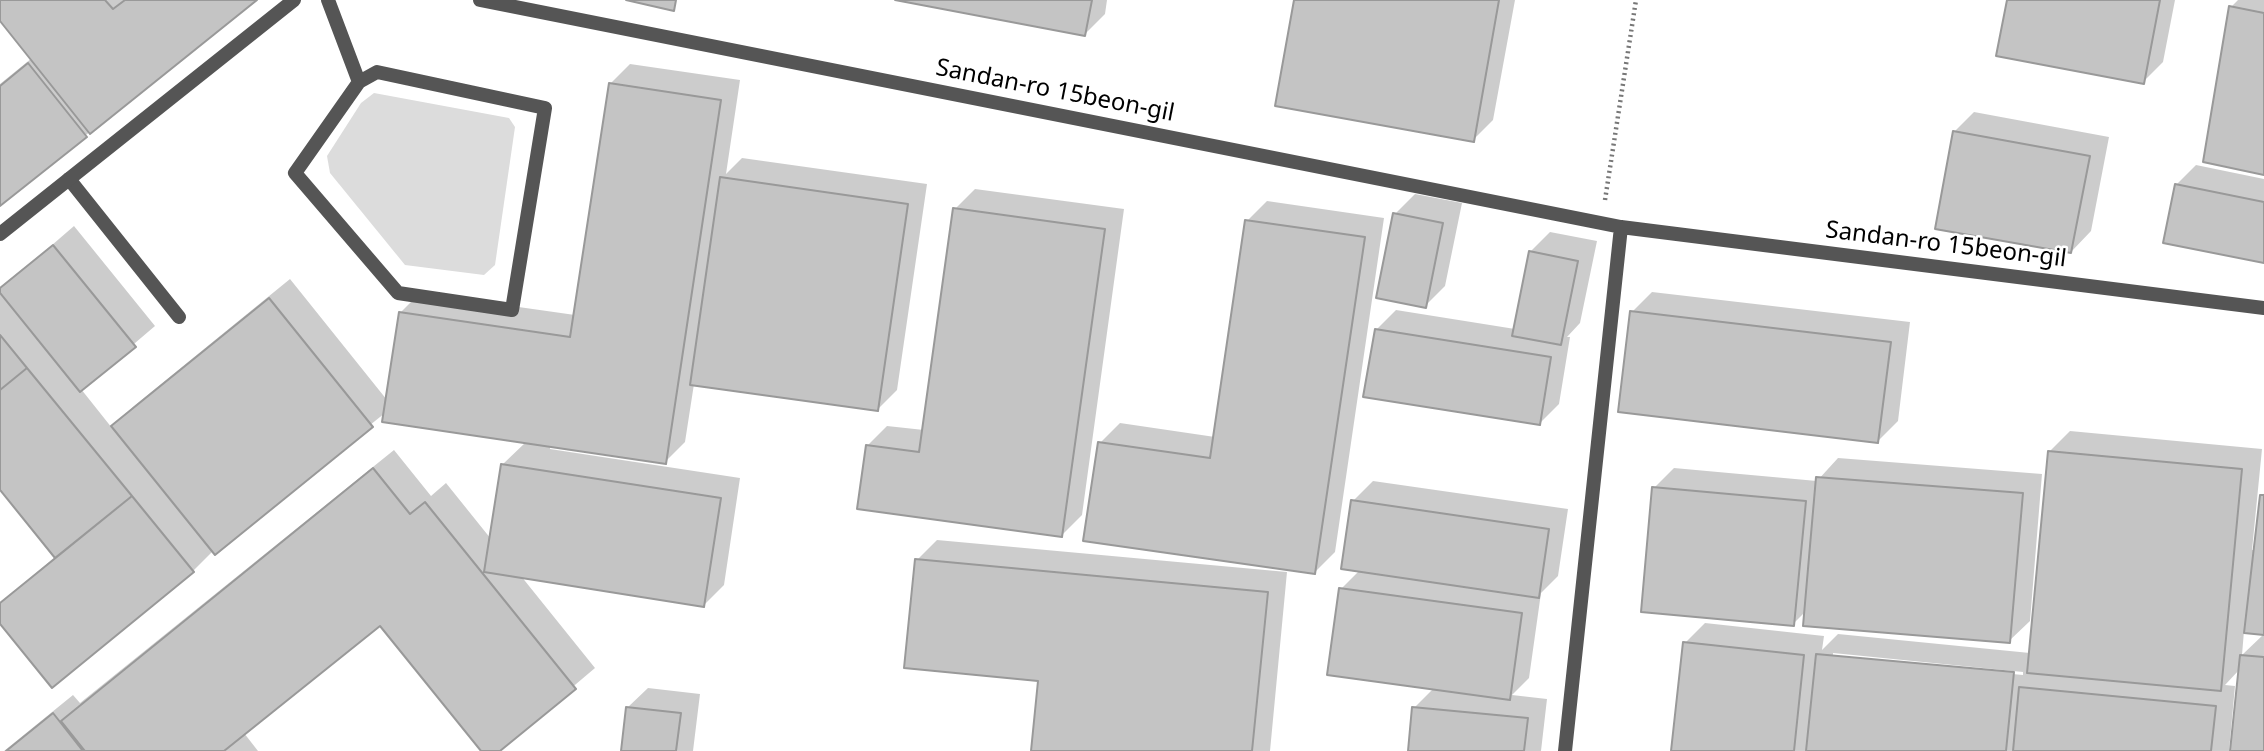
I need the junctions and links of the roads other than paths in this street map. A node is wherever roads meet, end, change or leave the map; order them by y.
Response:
1 (294, 0) edge
2 (328, 0) edge
3 (480, 0) edge
4 (359, 82) junction
5 (69, 179) junction
6 (1621, 227) junction
7 (0, 234) edge
8 (2264, 308) edge
9 (179, 317) dead end
10 (1565, 751) edge

1 - 5 street
2 - 4 street
3 - 6 street, Sandan-ro 15beon-gil
4 - 4 street
5 - 7 street
5 - 9 street
6 - 8 street, Sandan-ro 15beon-gil
6 - 10 street

